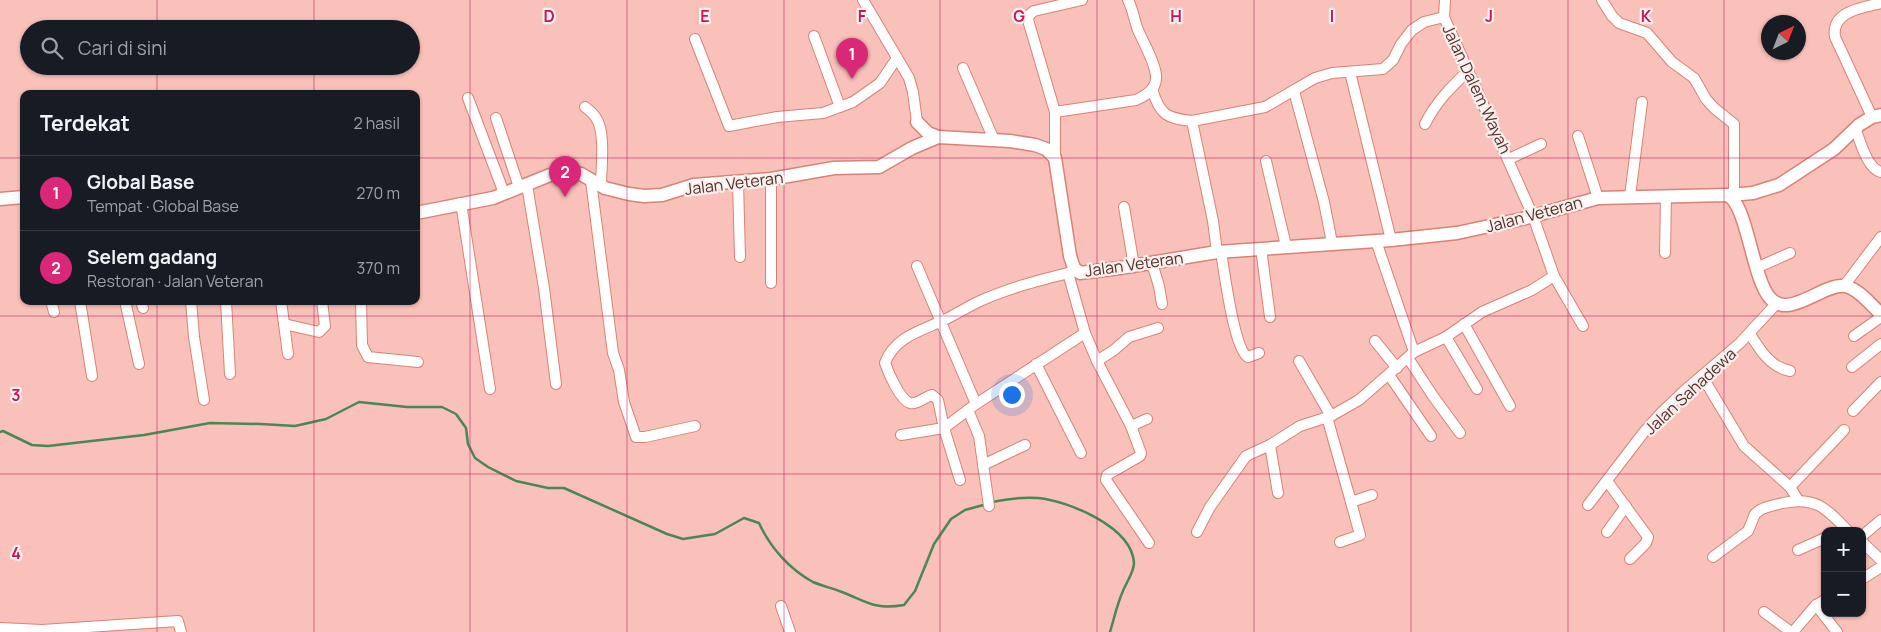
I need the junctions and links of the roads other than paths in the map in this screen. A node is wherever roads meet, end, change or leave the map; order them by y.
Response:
1 (863, 0) edge
2 (1082, 0) edge
3 (1128, 0) edge
4 (1445, 0) edge
5 (1602, 0) edge
6 (1881, 3) edge
7 (1444, 17) junction
8 (814, 36) dead end
9 (695, 39) dead end
10 (897, 58) junction
11 (963, 68) dead end
12 (1469, 70) junction
13 (1350, 72) junction
14 (1152, 89) junction
15 (1294, 90) junction
16 (468, 98) dead end
17 (1642, 102) dead end
18 (585, 107) dead end
19 (840, 107) junction
20 (1055, 112) junction
21 (1876, 116) edge
22 (496, 118) dead end
23 (1192, 121) junction
24 (917, 122) junction
25 (1425, 124) dead end
26 (1855, 128) junction
27 (1578, 136) dead end
28 (938, 137) junction
29 (994, 140) junction
30 (1541, 144) dead end
31 (912, 148) junction
32 (1055, 158) junction
33 (1509, 158) junction
34 (1266, 161) dead end
35 (1881, 172) edge
36 (771, 179) junction
37 (738, 182) junction
38 (596, 184) junction
39 (523, 186) junction
40 (504, 193) junction
41 (1732, 195) junction
42 (1630, 196) junction
43 (1666, 196) junction
44 (20, 197) edge
45 (1598, 198) junction
46 (0, 199) edge
47 (461, 204) junction
48 (1124, 207) dead end
49 (420, 212) edge
50 (1533, 216) junction
51 (1881, 237) edge
52 (1391, 240) junction
53 (1376, 241) junction
54 (1332, 243) junction
55 (1286, 246) junction
56 (1260, 248) junction
57 (1790, 252) dead end
58 (1665, 253) dead end
59 (1220, 254) junction
60 (740, 257) dead end
61 (1152, 263) junction
62 (916, 266) dead end
63 (1134, 266) junction
64 (1756, 268) junction
65 (1072, 272) junction
66 (1554, 276) junction
67 (771, 283) dead end
68 (1844, 286) junction
69 (1162, 304) dead end
70 (1776, 304) junction
71 (81, 305) edge
72 (126, 305) edge
73 (191, 305) edge
74 (226, 305) edge
75 (282, 305) edge
76 (322, 305) edge
77 (361, 305) edge
78 (1879, 310) edge
79 (1270, 317) dead end
80 (941, 321) junction
81 (284, 324) junction
82 (1464, 324) junction
83 (1583, 326) dead end
84 (1158, 328) dead end
85 (1085, 332) junction
86 (1750, 334) junction
87 (1446, 336) junction
88 (1854, 336) dead end
89 (1376, 340) dead end
90 (1881, 344) edge
91 (288, 354) dead end
92 (1259, 354) dead end
93 (1411, 355) junction
94 (1097, 361) junction
95 (1299, 361) dead end
96 (418, 362) dead end
97 (139, 364) dead end
98 (1036, 364) junction
99 (1852, 367) dead end
100 (1790, 371) dead end
101 (1393, 372) junction
102 (230, 374) dead end
103 (92, 376) dead end
104 (1702, 376) junction
105 (1881, 382) edge
106 (556, 384) dead end
107 (490, 389) dead end
108 (1477, 389) dead end
109 (204, 400) dead end
110 (1510, 406) dead end
111 (972, 407) junction
112 (1853, 411) dead end
113 (1329, 416) junction
114 (1148, 419) dead end
115 (695, 426) dead end
116 (1131, 426) junction
117 (944, 428) junction
118 (1844, 430) dead end
119 (1460, 433) dead end
120 (901, 435) dead end
121 (1431, 436) dead end
122 (1025, 445) dead end
123 (1270, 445) junction
124 (1080, 452) dead end
125 (983, 465) junction
126 (960, 480) dead end
127 (1606, 481) junction
128 (1790, 486) junction
129 (1278, 493) dead end
130 (1372, 495) dead end
131 (1798, 500) junction
132 (1351, 502) junction
133 (1588, 505) dead end
134 (989, 506) dead end
135 (1626, 506) junction
136 (1881, 520) edge
137 (1842, 527) edge
138 (1197, 532) dead end
139 (1607, 532) dead end
140 (1866, 533) edge
141 (1821, 540) edge
142 (1340, 542) dead end
143 (1149, 543) dead end
144 (1866, 546) edge
145 (1798, 550) dead end
146 (1713, 557) dead end
147 (1630, 559) dead end
148 (1881, 560) edge
149 (1881, 567) edge
150 (1866, 576) edge
151 (1820, 603) edge
152 (781, 606) dead end
153 (1764, 612) dead end
154 (0, 628) edge
155 (182, 632) edge
156 (790, 632) edge
157 (1792, 632) edge
158 (1837, 632) edge

1 - 10 street
2 - 20 street
3 - 14 street
4 - 7 street
5 - 41 street
6 - 21 street
7 - 12 street, Jalan Dalem Wayah
7 - 13 street, Jalan Dalem Wayah
8 - 19 street
9 - 19 street
10 - 19 street
10 - 24 street
11 - 29 street
12 - 25 street
12 - 33 street, Jalan Dalem Wayah
13 - 15 street, Jalan Dalem Wayah
13 - 52 street
14 - 20 street
14 - 23 street
15 - 23 street, Jalan Dalem Wayah
15 - 54 street
16 - 40 street
17 - 42 street
18 - 38 street
20 - 32 street
21 - 26 street, Jalan Veteran
22 - 39 street
23 - 59 street
24 - 28 street
24 - 31 street
26 - 35 street
26 - 41 street, Jalan Veteran
27 - 45 street
28 - 29 street, Jalan Veteran
28 - 31 street, Jalan Veteran
29 - 32 street, Jalan Veteran
30 - 33 street
31 - 36 street, Jalan Veteran
32 - 65 street, Jalan Veteran
33 - 50 street, Jalan Dalem Wayah
34 - 55 street
36 - 37 street, Jalan Veteran
36 - 67 street
37 - 38 street, Jalan Veteran
37 - 60 street
38 - 39 street, Jalan Veteran
38 - 115 street
39 - 40 street, Jalan Veteran
39 - 106 street
40 - 47 street, Jalan Veteran
41 - 43 street, Jalan Veteran
41 - 64 street
42 - 43 street, Jalan Veteran
42 - 45 street, Jalan Veteran
43 - 58 street
44 - 46 street
45 - 50 street, Jalan Veteran
47 - 49 street, Jalan Veteran
47 - 107 street
48 - 63 street
50 - 52 street, Jalan Veteran
50 - 66 street, Jalan Dalem Wayah
51 - 68 street
52 - 53 street, Jalan Veteran
53 - 54 street, Jalan Veteran
53 - 93 street
54 - 55 street, Jalan Veteran
55 - 56 street, Jalan Veteran
56 - 59 street, Jalan Veteran
56 - 79 street
57 - 64 street
59 - 61 street, Jalan Veteran
59 - 92 street
61 - 63 street, Jalan Veteran
61 - 69 street
62 - 80 street
63 - 65 street, Jalan Veteran
64 - 70 street
65 - 80 street
65 - 85 street
66 - 82 street
66 - 83 street, Jalan Dalem Wayah
68 - 70 street
68 - 78 street
70 - 86 street, Jalan Sahadewa
71 - 103 street
72 - 97 street
73 - 109 street
74 - 102 street
75 - 81 street
76 - 81 street
77 - 96 street
78 - 88 street
80 - 111 street
80 - 117 street
81 - 91 street
82 - 87 street
82 - 110 street
84 - 94 street
85 - 94 street
85 - 98 street
86 - 100 street
86 - 104 street, Jalan Sahadewa
87 - 93 street
87 - 108 street
89 - 101 street
90 - 99 street
93 - 101 street
93 - 119 street
94 - 116 street
95 - 113 street
98 - 111 street
98 - 124 street
101 - 113 street
101 - 121 street
104 - 127 street, Jalan Sahadewa
104 - 128 street
105 - 112 street
111 - 117 street
111 - 125 street
113 - 123 street
113 - 132 street
114 - 116 street
116 - 143 street
117 - 120 street
117 - 126 street
118 - 128 street
122 - 125 street
123 - 129 street
123 - 138 street
125 - 134 street
127 - 133 street, Jalan Sahadewa
127 - 135 street
128 - 131 street
130 - 132 street
131 - 137 street
131 - 146 street
132 - 142 street
135 - 139 street
135 - 147 street
136 - 140 street
141 - 145 street
144 - 148 street
149 - 150 street
151 - 157 street
151 - 158 street
152 - 156 street
153 - 157 street
154 - 155 street

